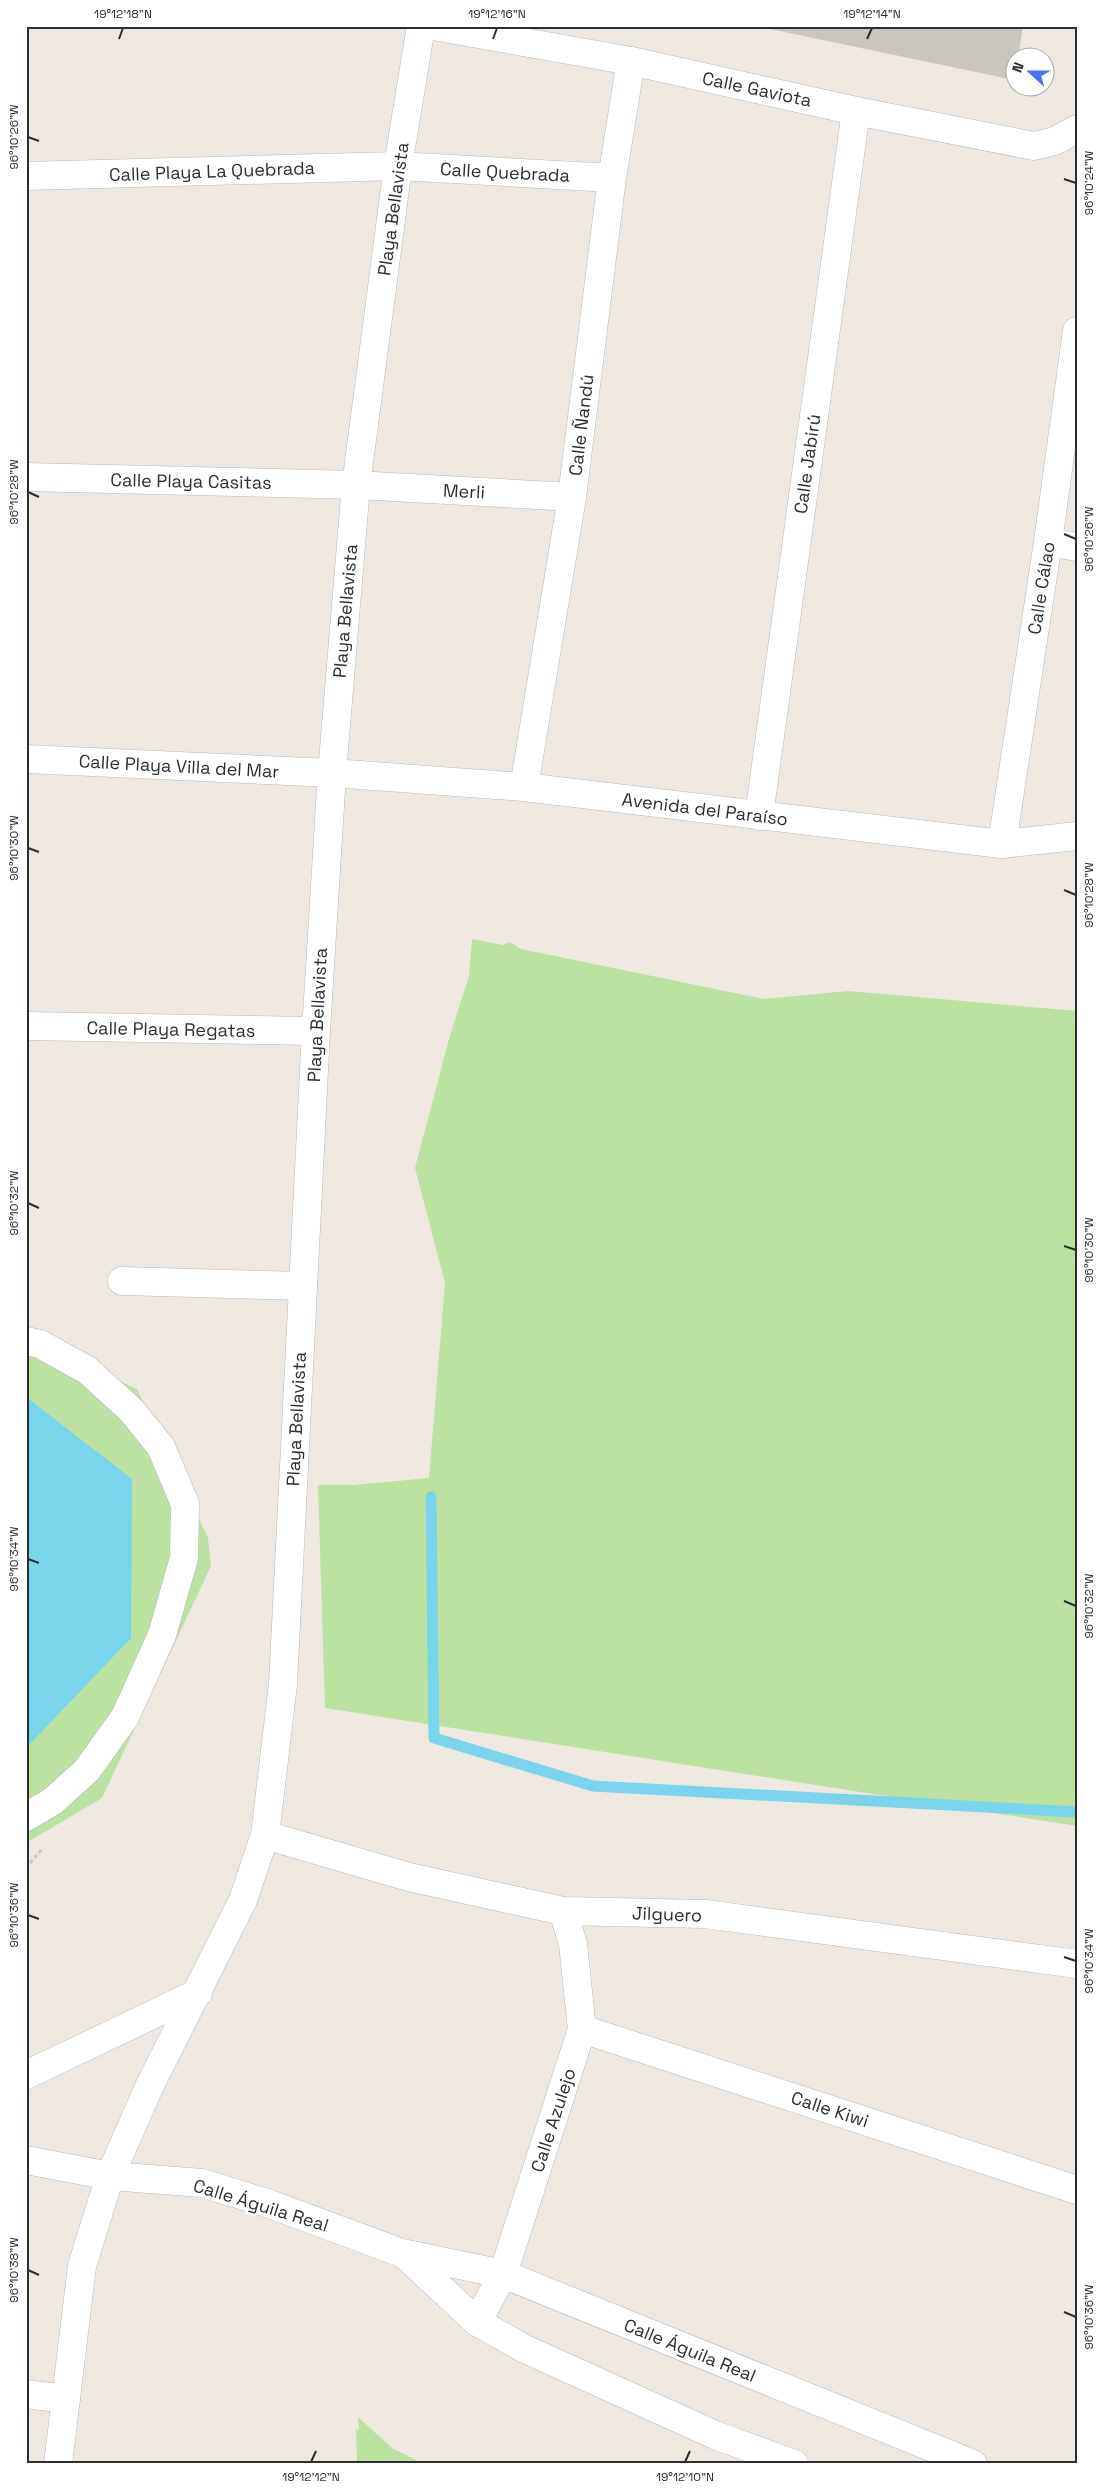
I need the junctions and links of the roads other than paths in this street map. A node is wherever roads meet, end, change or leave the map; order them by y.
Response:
1 (421, 26) edge
2 (433, 26) edge
3 (631, 61) junction
4 (856, 111) junction
5 (1077, 129) edge
6 (398, 166) junction
7 (26, 176) edge
8 (612, 178) junction
9 (1077, 331) edge
10 (26, 477) edge
11 (356, 485) junction
12 (572, 497) junction
13 (1048, 542) junction
14 (1077, 547) edge
15 (26, 759) edge
16 (332, 773) junction
17 (524, 787) junction
18 (759, 816) junction
19 (1077, 836) edge
20 (1002, 844) junction
21 (26, 1026) edge
22 (316, 1031) junction
23 (122, 1281) dead end
24 (303, 1286) junction
25 (26, 1341) edge
26 (26, 1817) edge
27 (265, 1835) junction
28 (563, 1911) junction
29 (1077, 1964) edge
30 (198, 1994) junction
31 (582, 2028) junction
32 (26, 2075) edge
33 (26, 2160) edge
34 (110, 2176) junction
35 (1077, 2190) edge
36 (402, 2253) junction
37 (503, 2274) junction
38 (477, 2322) junction
39 (26, 2394) edge
40 (66, 2398) junction
41 (58, 2464) edge
42 (794, 2464) edge
43 (973, 2464) edge

1 - 6 street, Playa Bellavista
2 - 3 street, Calle Gaviota
3 - 4 street, Calle Gaviota
3 - 8 street, Calle Ñandú
4 - 5 street, Calle Gaviota
4 - 18 street, Calle Jabirú
6 - 7 street, Calle Playa La Quebrada
6 - 8 street, Calle Quebrada
6 - 11 street, Playa Bellavista
8 - 12 street, Calle Ñandú
9 - 13 street, Calle Cálao
10 - 11 street, Calle Playa Casitas
11 - 12 street, Merli
11 - 16 street, Playa Bellavista
12 - 17 street, Calle Ñandú
13 - 14 street
13 - 20 street, Calle Cálao
15 - 16 street, Calle Playa Villa del Mar
16 - 17 street, Avenida del Paraíso
16 - 22 street, Playa Bellavista
17 - 18 street, Avenida del Paraíso
18 - 20 street, Avenida del Paraíso
19 - 20 street, Avenida del Paraíso
21 - 22 street, Calle Playa Regatas
22 - 24 street, Playa Bellavista
23 - 24 street
24 - 27 street, Playa Bellavista
25 - 26 street
27 - 28 street, Jilguero
27 - 30 street, Playa Bellavista
28 - 29 street, Jilguero
28 - 31 street, Calle Azulejo
30 - 32 street
30 - 34 street, Playa Bellavista
31 - 35 street, Calle Kiwi
31 - 37 street, Calle Azulejo
33 - 34 street, Calle Águila Real
34 - 36 street, Calle Águila Real
34 - 40 street, Playa Bellavista
36 - 37 street, Calle Águila Real
36 - 38 street, Calle Águila Real
37 - 38 street, Calle Azulejo
37 - 43 street, Calle Águila Real
38 - 42 street, Calle Águila Real
39 - 40 street
40 - 41 street, Playa Bellavista

